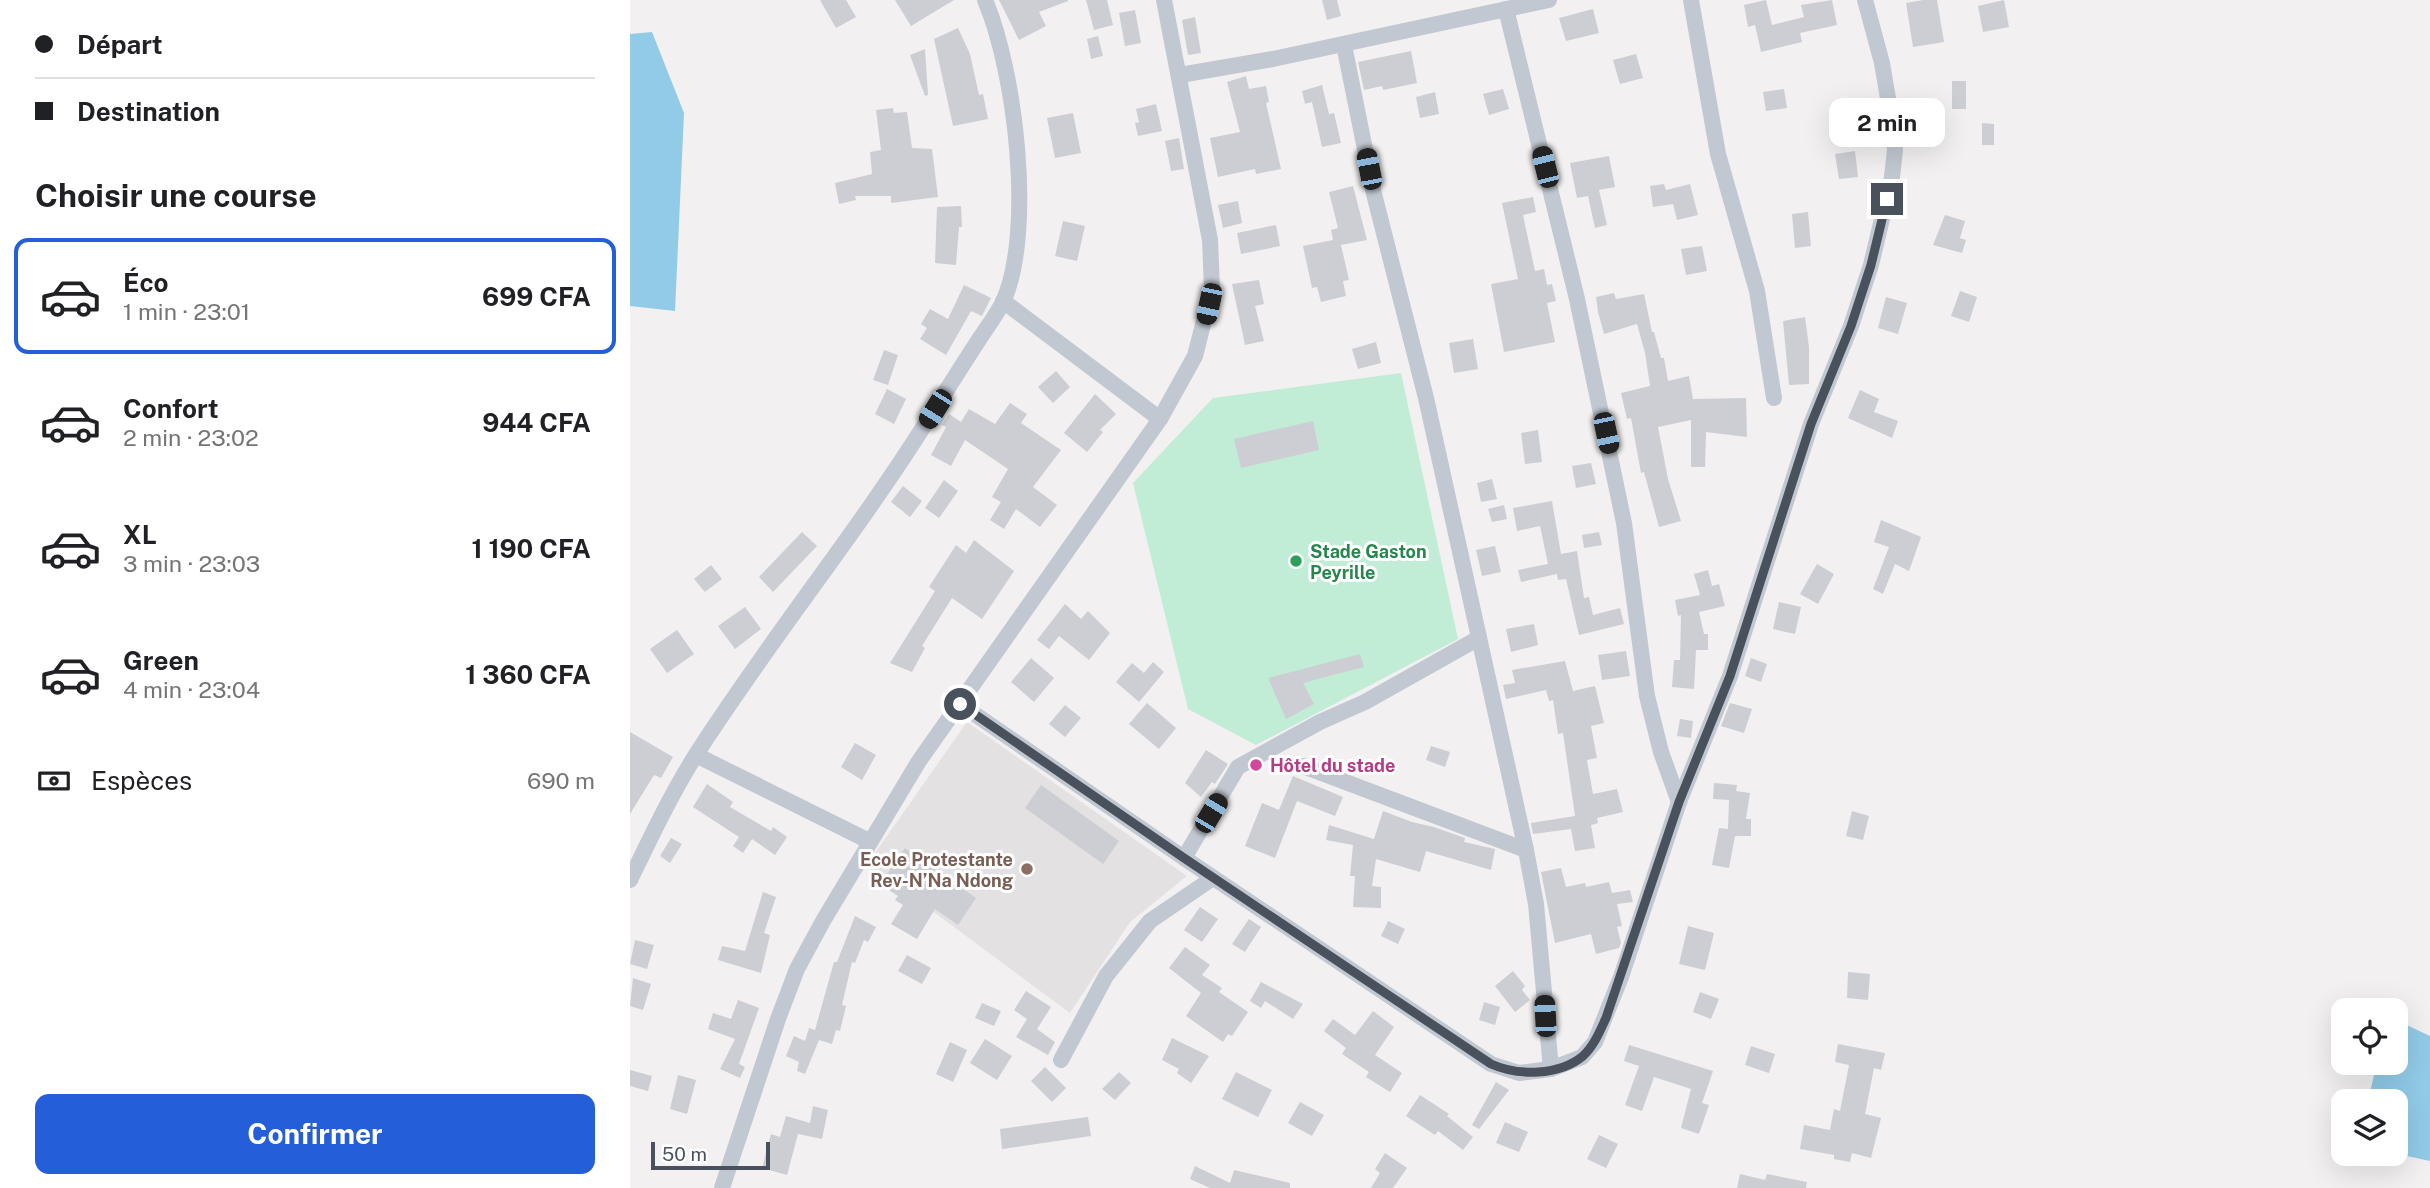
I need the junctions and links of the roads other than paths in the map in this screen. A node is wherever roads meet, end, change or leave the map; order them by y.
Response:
1 (985, 0) edge
2 (1164, 0) edge
3 (1549, 0) edge
4 (1691, 0) edge
5 (1864, 0) edge
6 (1506, 9) junction
7 (1344, 45) junction
8 (1180, 75) junction
9 (1003, 301) junction
10 (1774, 398) dead end
11 (1160, 419) junction
12 (1479, 638) junction
13 (960, 704) junction
14 (696, 755) junction
15 (1303, 766) dead end
16 (1679, 802) junction
17 (869, 842) junction
18 (1526, 850) junction
19 (1184, 858) junction
20 (1213, 878) junction
21 (630, 880) edge
22 (1061, 1059) dead end
23 (1551, 1069) junction
24 (722, 1188) edge

1 - 9 street
2 - 8 street
3 - 6 street
4 - 10 street
5 - 16 street
6 - 7 street
6 - 16 street
7 - 8 street
7 - 12 street
8 - 11 street
9 - 11 street
9 - 14 street
11 - 13 street
12 - 18 street
12 - 19 street
13 - 17 street
13 - 19 street
14 - 17 street
14 - 21 street
15 - 18 street
16 - 23 street
17 - 24 street
18 - 23 street
19 - 20 street
20 - 22 street
20 - 23 street

